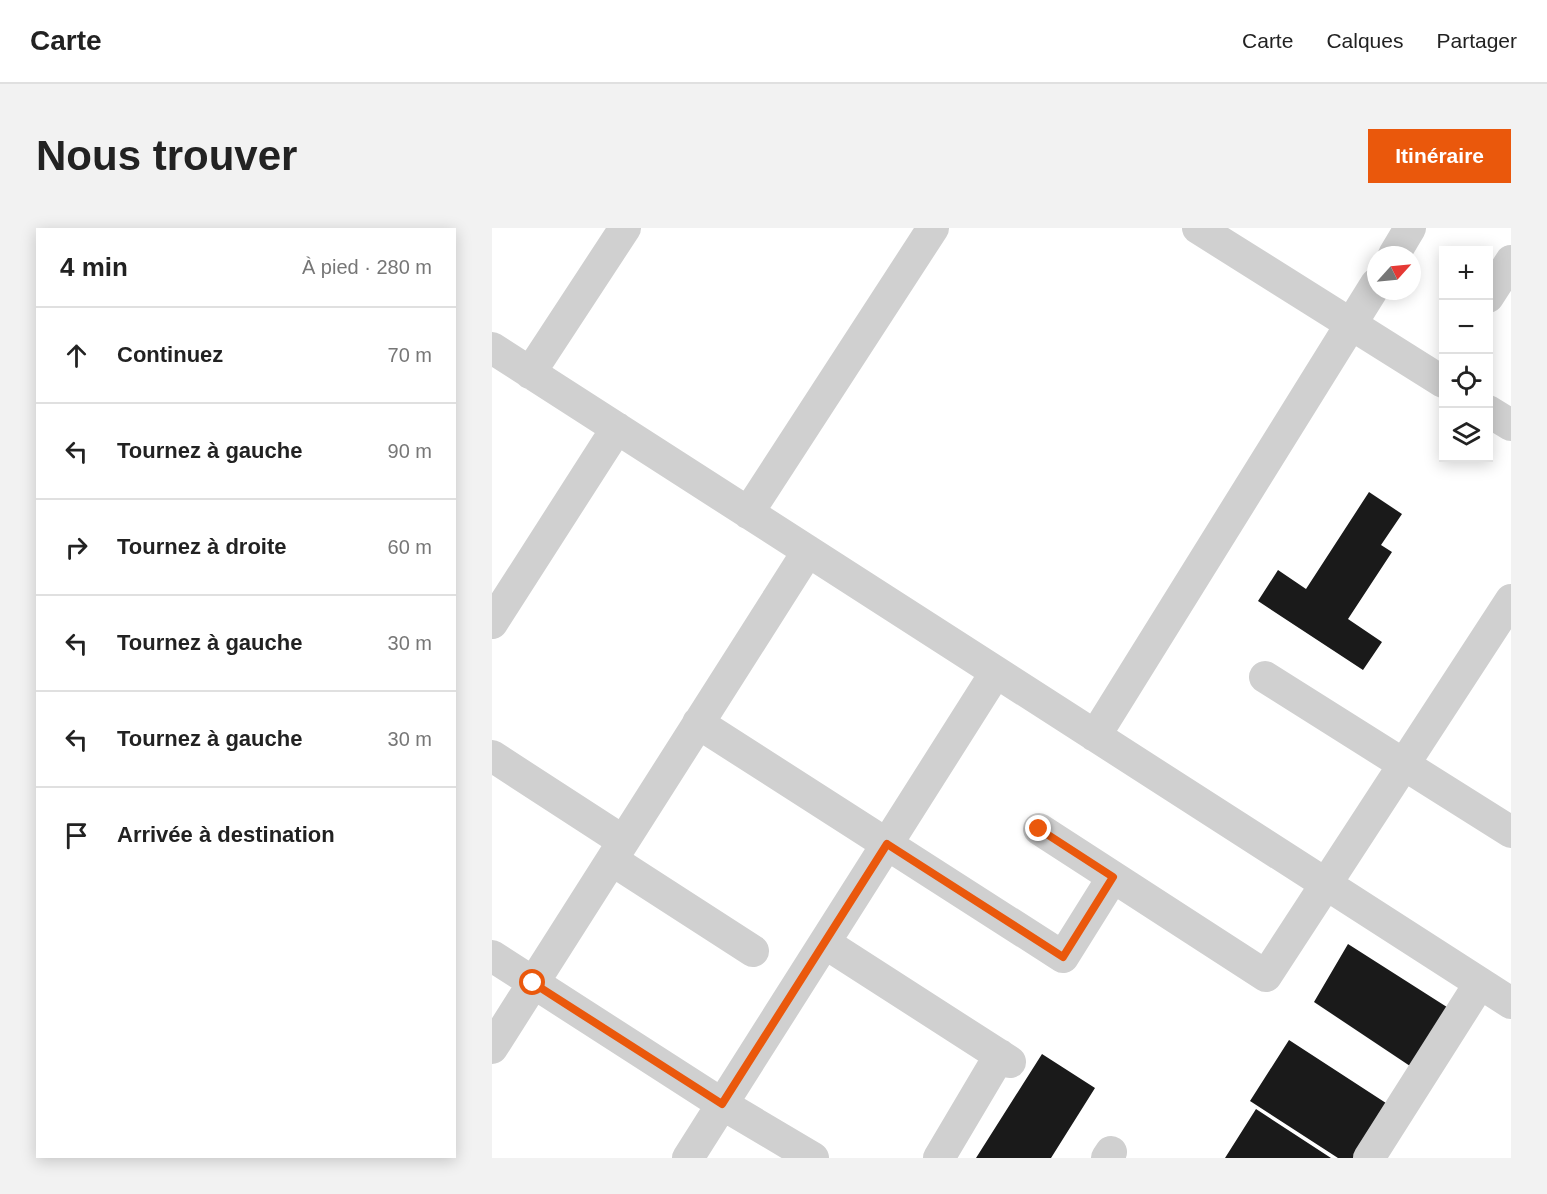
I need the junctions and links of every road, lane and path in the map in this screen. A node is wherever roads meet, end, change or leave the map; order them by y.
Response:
1 (625, 228) edge
2 (933, 228) edge
3 (1198, 228) edge
4 (1410, 228) edge
5 (1399, 246) edge
6 (1511, 261) edge
7 (1493, 289) edge
8 (1367, 298) edge
9 (1351, 324) junction
10 (492, 348) edge
11 (530, 373) junction
12 (1439, 375) edge
13 (1493, 414) edge
14 (1511, 425) edge
15 (617, 428) junction
16 (748, 513) junction
17 (808, 551) junction
18 (1511, 600) edge
19 (492, 622) edge
20 (996, 672) junction
21 (1265, 677) dead end
22 (698, 723) junction
23 (1095, 735) junction
24 (492, 756) edge
25 (1404, 764) junction
26 (1039, 829) dead end
27 (1511, 832) edge
28 (887, 844) junction
29 (617, 850) junction
30 (1113, 877) junction
31 (1325, 884) junction
32 (825, 943) junction
33 (753, 951) dead end
34 (492, 956) edge
35 (533, 983) junction
36 (1480, 983) junction
37 (1511, 1003) edge
38 (492, 1048) edge
39 (722, 1104) junction
40 (688, 1158) edge
41 (813, 1158) edge
42 (939, 1158) edge
43 (1369, 1158) edge

1 - 11 street
2 - 16 street
3 - 9 street
4 - 5 street
6 - 7 street
8 - 9 street
9 - 12 street
9 - 23 street
10 - 11 street
11 - 15 street
13 - 14 street
15 - 16 street
15 - 19 street
16 - 17 street
17 - 20 street
17 - 22 street
18 - 25 street
20 - 23 street
20 - 28 street
21 - 25 street
22 - 28 street
22 - 29 street
23 - 31 street
24 - 29 street
25 - 27 street
25 - 31 street
26 - 30 street
28 - 30 street
28 - 32 street
29 - 33 street
29 - 35 street
30 - 31 street
31 - 36 street
32 - 39 street
32 - 42 street
34 - 35 street
35 - 38 street
35 - 39 street
36 - 37 street
36 - 43 street
39 - 40 street
39 - 41 street

